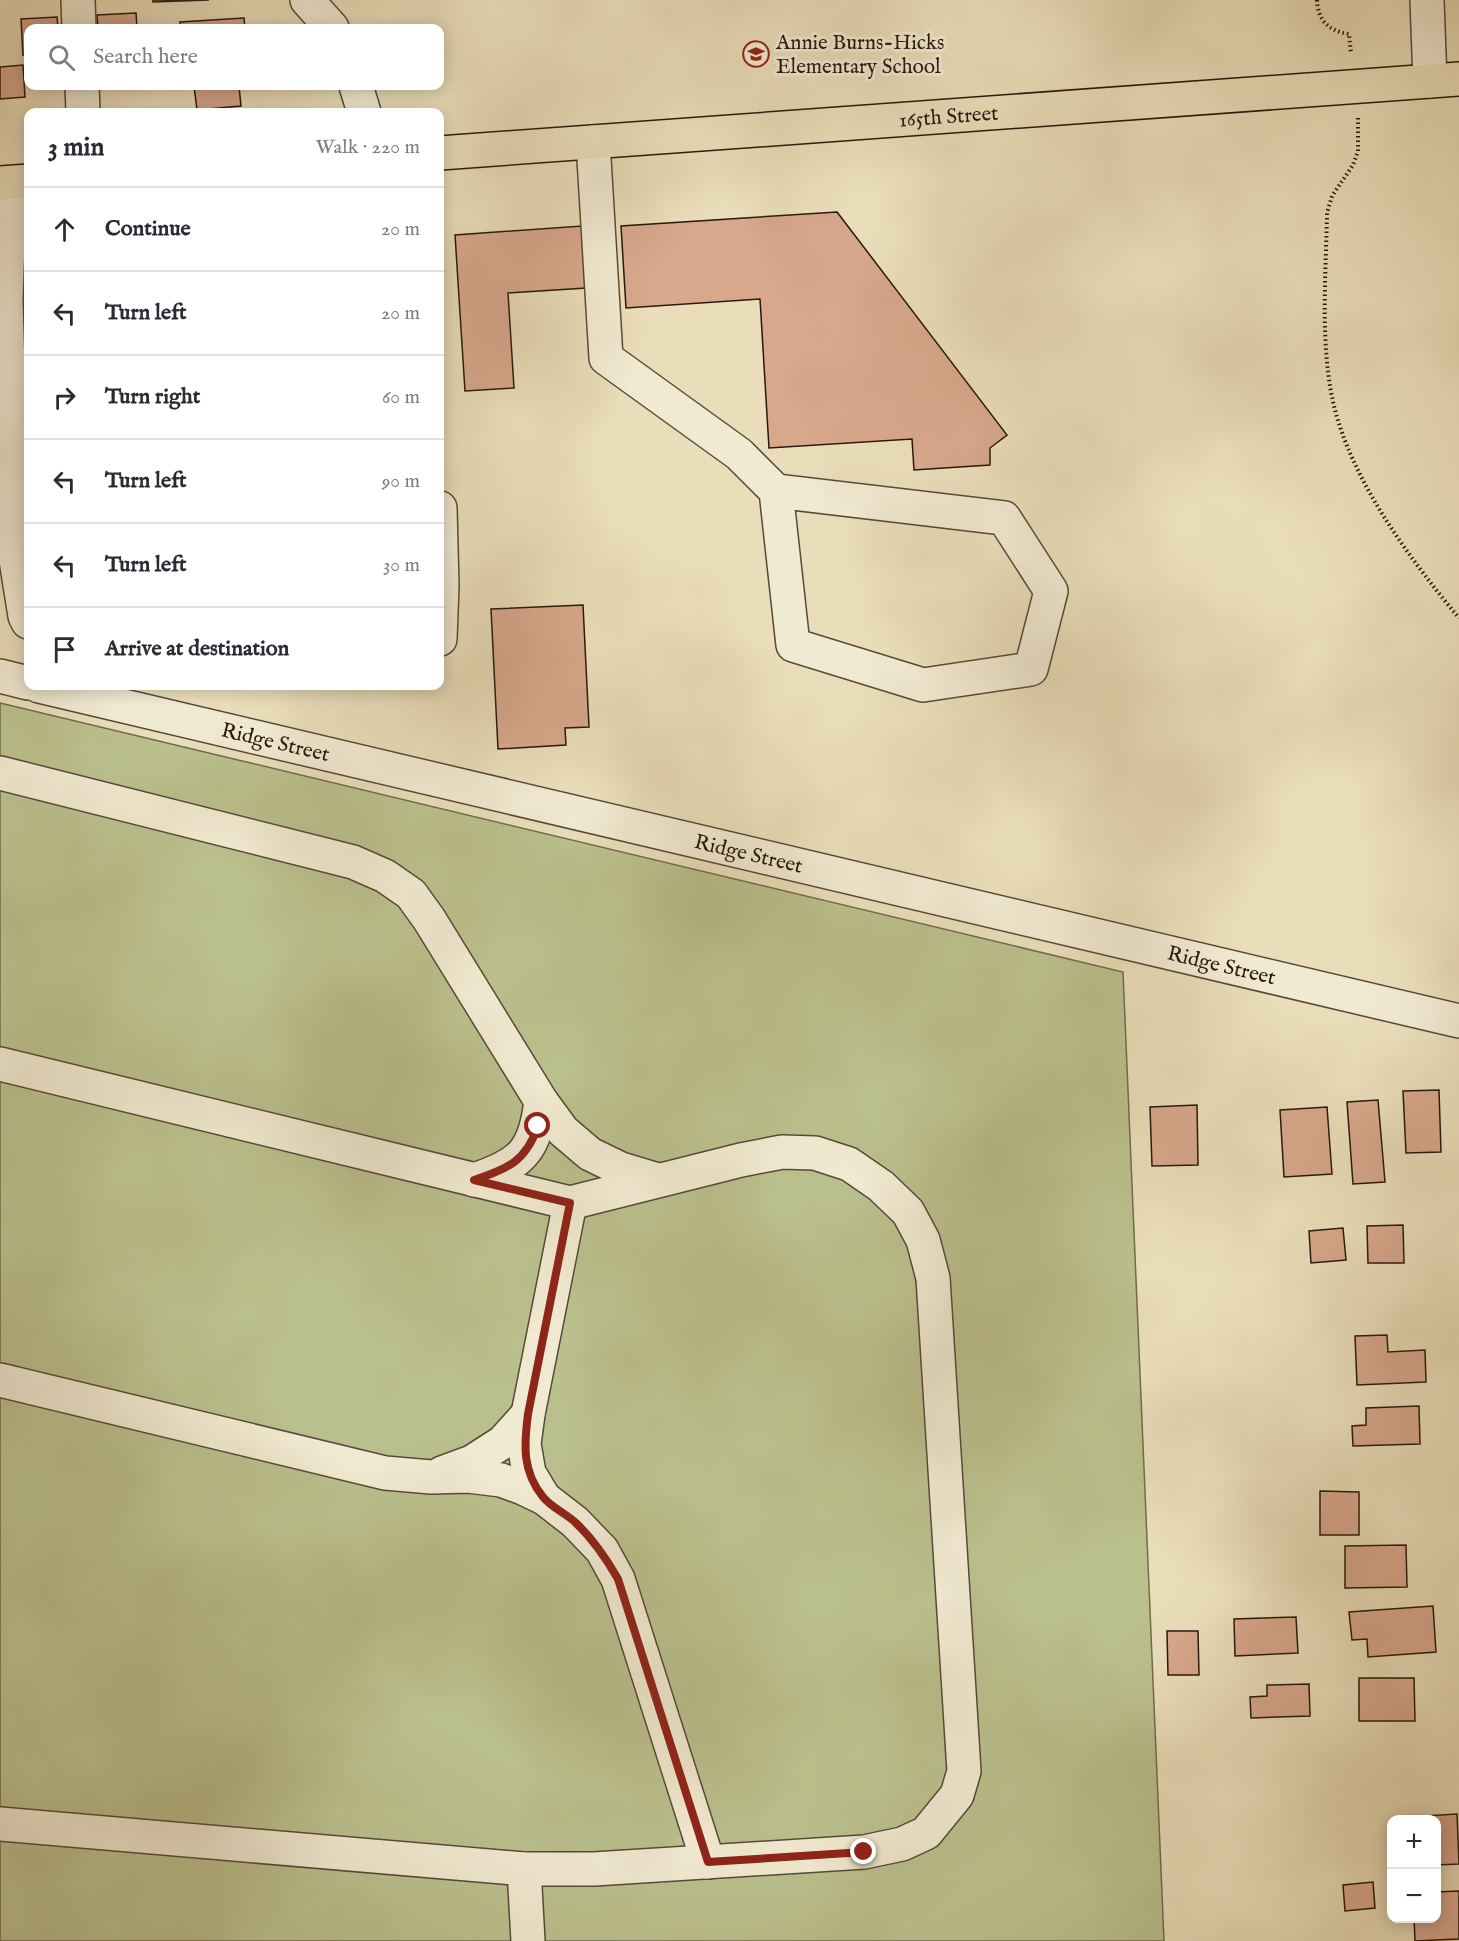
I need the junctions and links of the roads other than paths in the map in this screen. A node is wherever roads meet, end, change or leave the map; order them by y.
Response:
1 (78, 0) edge
2 (308, 0) edge
3 (1427, 0) edge
4 (79, 24) edge
5 (329, 24) edge
6 (1445, 80) edge
7 (82, 90) edge
8 (357, 90) edge
9 (83, 108) edge
10 (363, 108) edge
11 (592, 142) junction
12 (444, 153) edge
13 (13, 183) edge
14 (18, 272) edge
15 (776, 491) junction
16 (24, 610) edge
17 (0, 676) edge
18 (24, 682) edge
19 (56, 690) edge
20 (0, 773) edge
21 (1459, 1021) edge
22 (0, 1064) edge
23 (541, 1101) junction
24 (474, 1180) junction
25 (658, 1180) junction
26 (570, 1203) junction
27 (0, 1380) edge
28 (528, 1414) junction
29 (431, 1477) junction
30 (544, 1498) junction
31 (0, 1824) edge
32 (708, 1862) junction
33 (524, 1869) junction
34 (528, 1941) edge

1 - 4 street
2 - 5 street
3 - 6 street
6 - 11 main road, 165th Street
7 - 9 street
8 - 10 street
11 - 12 main road, 165th Street
11 - 15 street
13 - 14 street
14 - 16 street
15 - 15 street
17 - 18 street
19 - 21 street, Ridge Street
20 - 23 street
22 - 24 street
23 - 24 street
23 - 25 street
24 - 26 street
25 - 26 street
25 - 32 street
26 - 28 street
27 - 29 street
28 - 29 street
28 - 30 street
29 - 30 street
30 - 32 street
31 - 33 street
32 - 33 street
33 - 34 street

